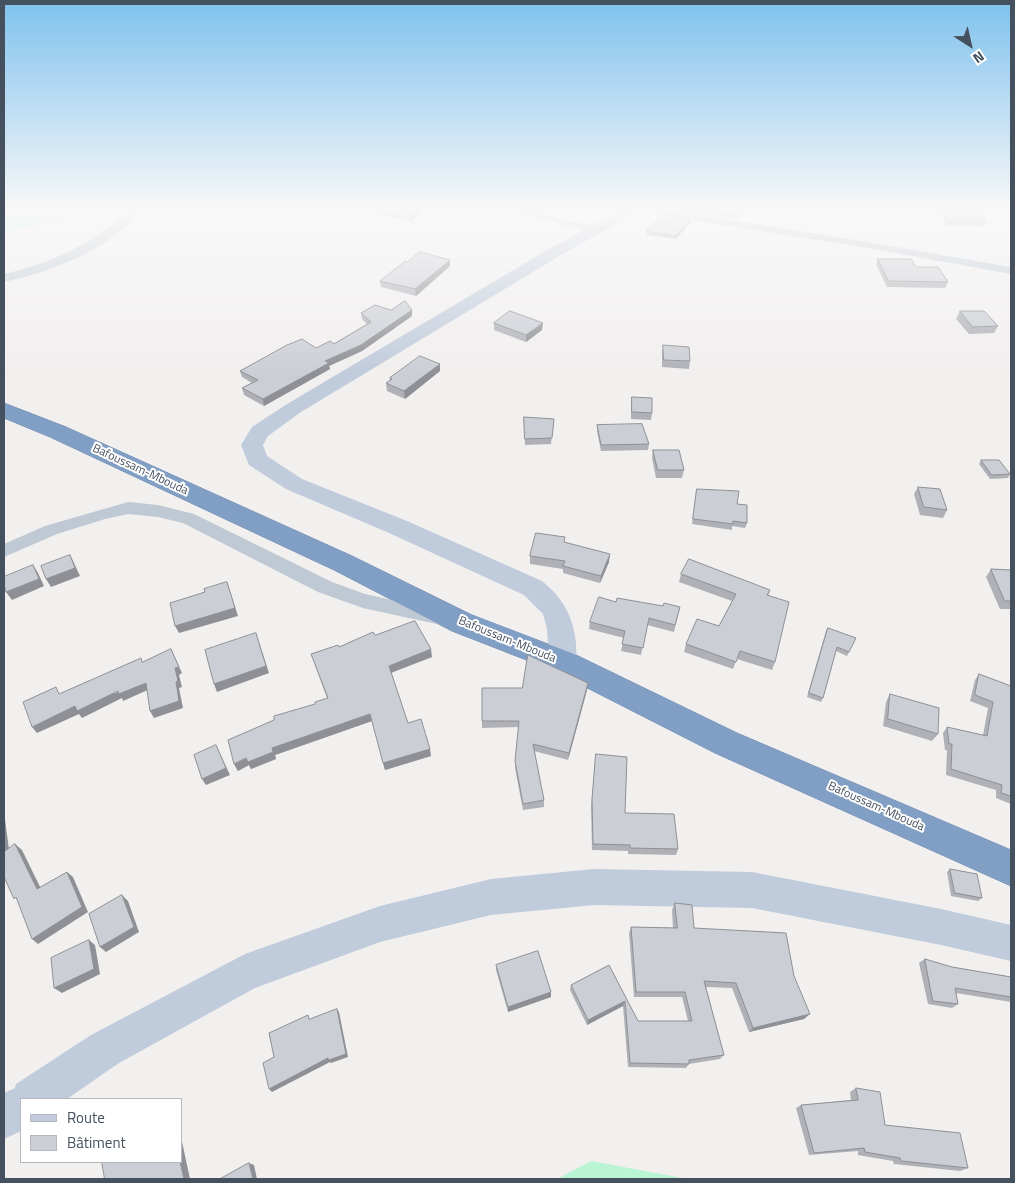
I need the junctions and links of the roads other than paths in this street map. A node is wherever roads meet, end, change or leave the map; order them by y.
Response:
1 (51, 264) edge
2 (537, 264) edge
3 (974, 264) edge
4 (1011, 271) edge
5 (4, 278) edge
6 (4, 410) edge
7 (4, 551) edge
8 (462, 623) junction
9 (563, 662) junction
10 (1011, 868) edge
11 (1011, 943) edge
12 (32, 1098) edge
13 (20, 1107) edge
14 (4, 1118) edge

1 - 5 street
2 - 9 street
3 - 4 street
6 - 8 highway, Bafoussam-Mbouda
7 - 8 street
8 - 9 highway, Bafoussam-Mbouda
9 - 10 highway, Bafoussam-Mbouda
11 - 12 street
13 - 14 street

